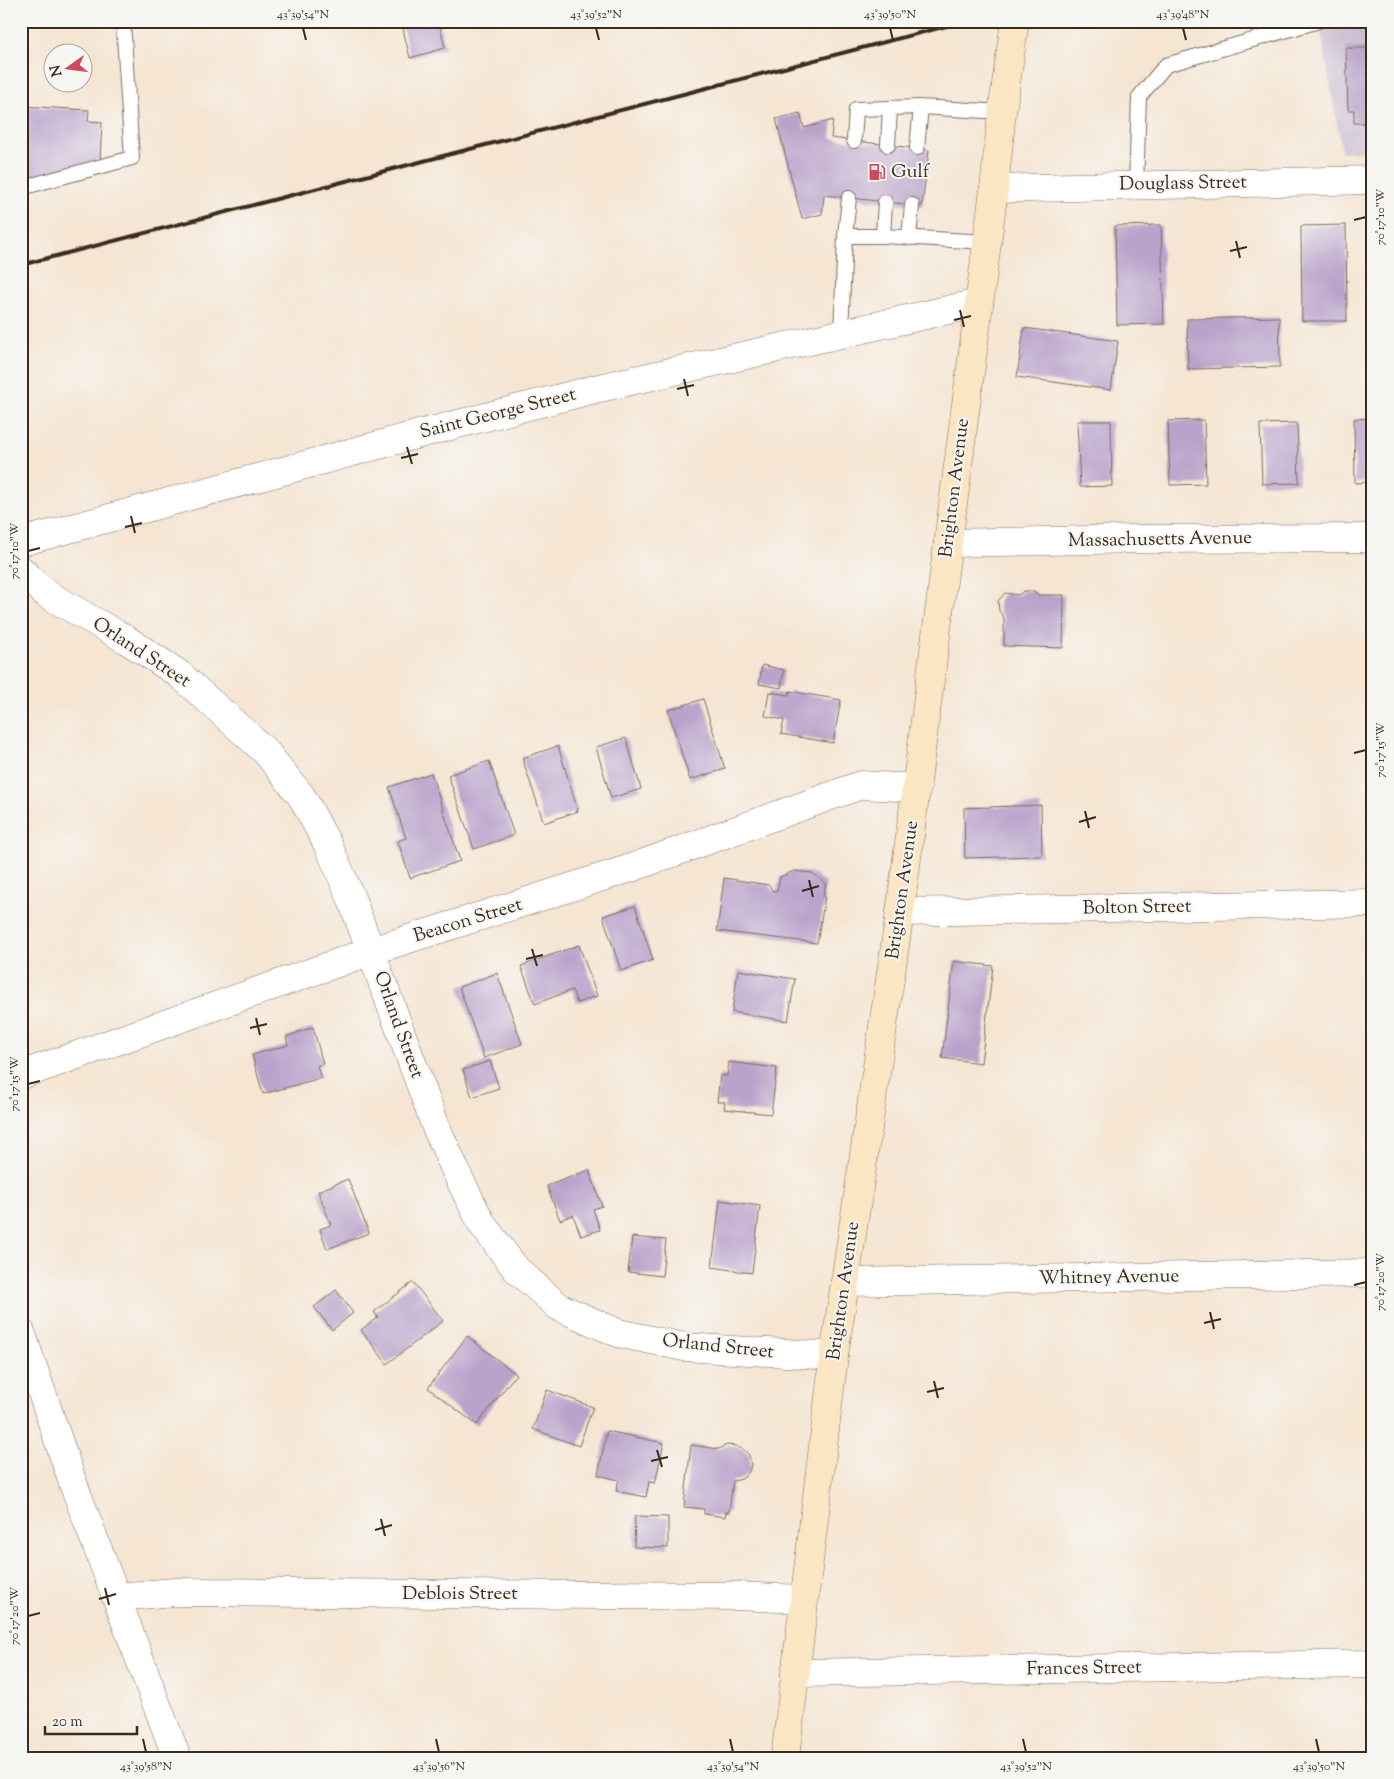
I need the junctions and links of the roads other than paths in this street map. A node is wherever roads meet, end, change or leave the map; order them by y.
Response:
1 (122, 21) edge
2 (1015, 21) edge
3 (1319, 21) edge
4 (920, 107) junction
5 (890, 108) junction
6 (1002, 112) junction
7 (854, 141) dead end
8 (888, 145) dead end
9 (917, 148) dead end
10 (1373, 180) edge
11 (1136, 185) junction
12 (21, 188) edge
13 (994, 189) junction
14 (849, 198) dead end
15 (885, 202) dead end
16 (912, 205) dead end
17 (846, 236) junction
18 (883, 236) junction
19 (909, 238) junction
20 (986, 242) junction
21 (979, 302) junction
22 (841, 334) junction
23 (1373, 538) edge
24 (21, 542) edge
25 (948, 543) junction
26 (21, 570) edge
27 (917, 788) junction
28 (1373, 903) edge
29 (900, 912) junction
30 (371, 951) junction
31 (21, 1075) edge
32 (1373, 1273) edge
33 (845, 1282) junction
34 (21, 1332) edge
35 (834, 1356) junction
36 (117, 1598) junction
37 (803, 1599) junction
38 (1373, 1664) edge
39 (796, 1673) junction
40 (178, 1758) edge
41 (785, 1758) edge

1 - 12 lane
2 - 6 main road, Brighton Avenue
3 - 11 lane
4 - 5 lane
4 - 6 lane
4 - 9 lane
5 - 7 lane
5 - 8 lane
6 - 13 main road, Brighton Avenue
10 - 11 street, Douglass Street
11 - 13 street, Douglass Street
13 - 20 main road, Brighton Avenue
14 - 17 lane
15 - 18 lane
16 - 19 lane
17 - 18 lane
17 - 22 lane
18 - 19 lane
19 - 20 lane
20 - 21 main road, Brighton Avenue
21 - 22 street, Saint George Street
21 - 25 main road, Brighton Avenue
22 - 24 street, Saint George Street
23 - 25 street, Massachusetts Avenue
25 - 27 main road, Brighton Avenue
26 - 30 street, Orland Street
27 - 29 main road, Brighton Avenue
27 - 30 street, Beacon Street
28 - 29 street, Bolton Street
29 - 33 main road, Brighton Avenue
30 - 31 street, Beacon Street
30 - 35 street, Orland Street
32 - 33 street, Whitney Avenue
33 - 35 main road, Brighton Avenue
34 - 36 street
35 - 37 main road, Brighton Avenue
36 - 37 street, Deblois Street
36 - 40 street
37 - 39 main road, Brighton Avenue
38 - 39 street, Frances Street
39 - 41 main road, Brighton Avenue

